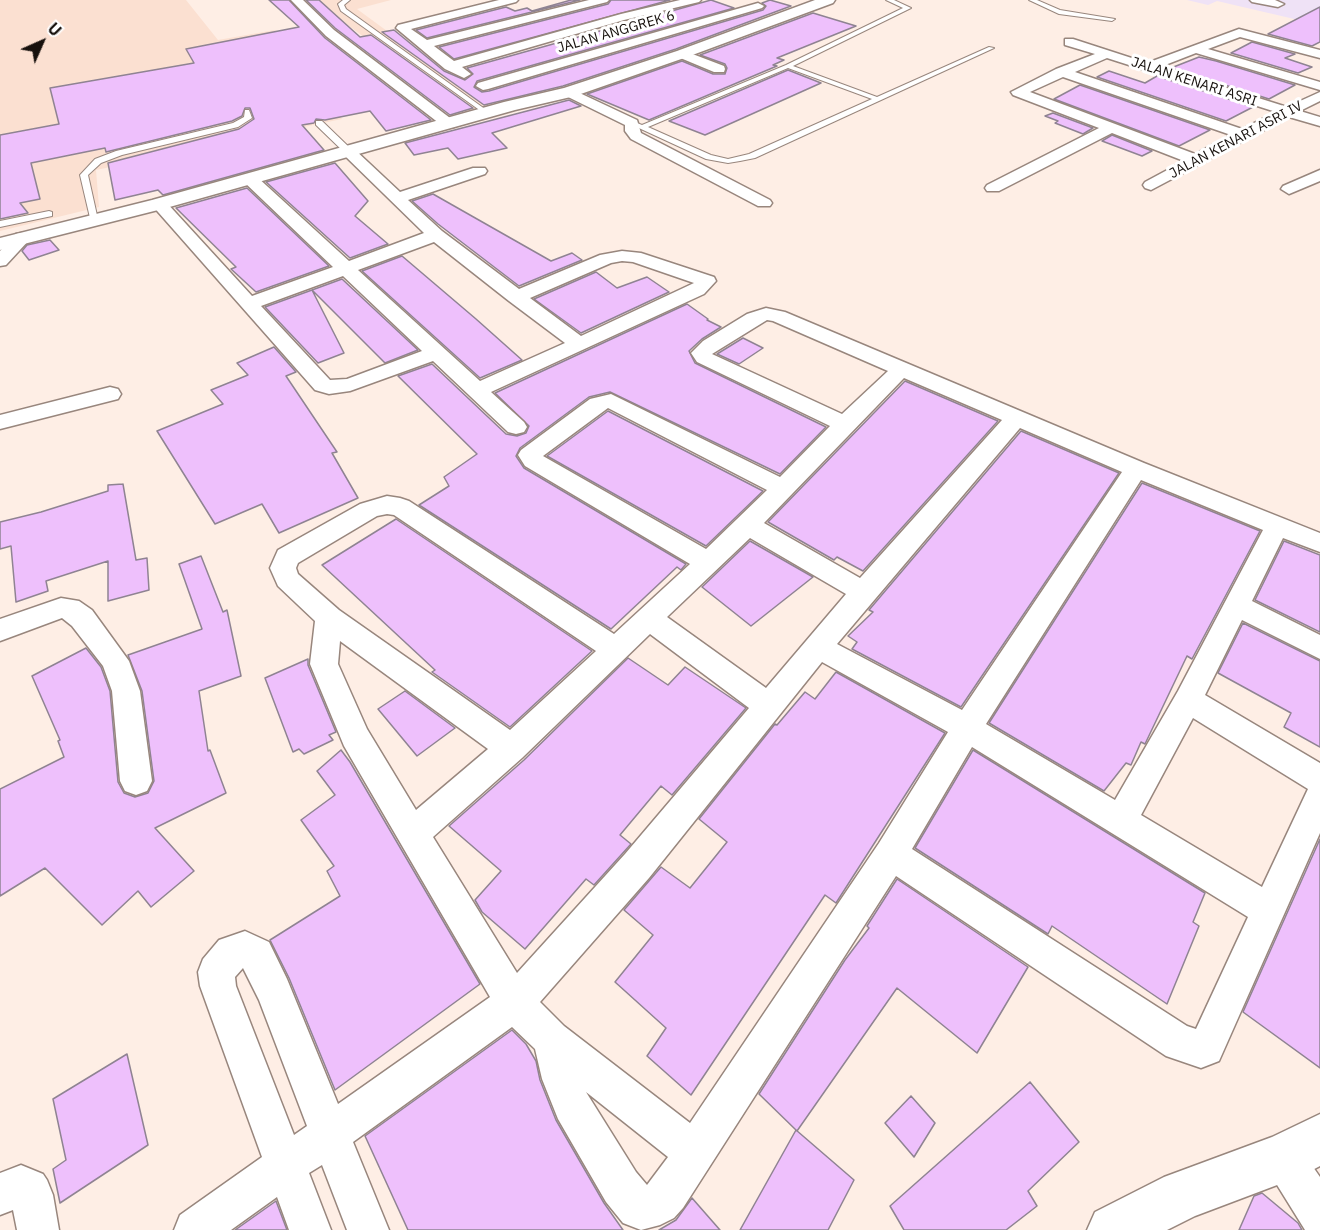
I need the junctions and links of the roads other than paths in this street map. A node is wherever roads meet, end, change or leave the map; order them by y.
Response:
1 (297, 0) edge
2 (347, 0) edge
3 (512, 0) edge
4 (603, 0) edge
5 (695, 0) edge
6 (828, 0) edge
7 (889, 0) edge
8 (1032, 0) edge
9 (1256, 0) edge
10 (585, 2) edge
11 (750, 2) edge
12 (1278, 4) dead end
13 (621, 17) junction
14 (1112, 19) dead end
15 (661, 35) junction
16 (1069, 42) dead end
17 (423, 45) junction
18 (991, 48) dead end
19 (1195, 49) junction
20 (682, 54) junction
21 (1106, 54) junction
22 (1320, 54) edge
23 (450, 66) junction
24 (788, 66) junction
25 (1148, 67) junction
26 (719, 69) dead end
27 (1061, 72) junction
28 (483, 86) junction
29 (1320, 86) edge
30 (568, 92) junction
31 (1320, 96) edge
32 (877, 99) junction
33 (510, 106) junction
34 (247, 111) dead end
35 (487, 113) junction
36 (1288, 113) junction
37 (1320, 122) edge
38 (319, 123) dead end
39 (448, 124) junction
40 (637, 125) junction
41 (1110, 128) junction
42 (1243, 134) junction
43 (348, 151) junction
44 (1196, 160) junction
45 (479, 171) dead end
46 (1318, 177) edge
47 (250, 179) junction
48 (1151, 185) dead end
49 (993, 188) dead end
50 (1289, 189) dead end
51 (397, 198) junction
52 (764, 203) dead end
53 (159, 204) junction
54 (49, 214) dead end
55 (94, 220) junction
56 (0, 224) edge
57 (436, 235) junction
58 (22, 238) junction
59 (0, 244) edge
60 (0, 261) edge
61 (348, 269) junction
62 (516, 297) junction
63 (249, 304) junction
64 (579, 344) junction
65 (438, 352) junction
66 (902, 368) junction
67 (478, 390) junction
68 (110, 394) dead end
69 (1016, 418) junction
70 (0, 422) edge
71 (845, 424) junction
72 (516, 427) dead end
73 (1136, 469) junction
74 (783, 488) junction
75 (748, 525) junction
76 (1277, 526) junction
77 (1320, 543) edge
78 (708, 562) junction
79 (863, 592) junction
80 (1237, 605) junction
81 (329, 618) junction
82 (648, 618) junction
83 (0, 630) edge
84 (818, 646) junction
85 (1320, 648) edge
86 (615, 650) junction
87 (1188, 700) junction
88 (768, 706) junction
89 (967, 728) junction
90 (511, 748) junction
91 (1320, 780) edge
92 (136, 781) dead end
93 (1320, 797) edge
94 (1121, 821) junction
95 (413, 834) junction
96 (891, 854) junction
97 (1270, 911) junction
98 (514, 1004) junction
99 (551, 1039) junction
100 (330, 1132) junction
101 (1302, 1149) edge
102 (694, 1152) junction
103 (286, 1166) junction
104 (0, 1194) edge
105 (1320, 1215) edge
106 (38, 1230) edge
107 (195, 1230) edge
108 (309, 1230) edge
109 (368, 1230) edge
110 (1113, 1230) edge

1 - 39 street
2 - 35 lane
3 - 17 street
4 - 10 street
5 - 13 street
6 - 20 street
7 - 24 lane
8 - 14 lane
9 - 12 street
10 - 13 street
10 - 17 street
11 - 15 street, JALAN ANGGREK 6
13 - 15 street
13 - 23 street
15 - 28 street, JALAN ANGGREK 6
16 - 21 street, JALAN KENARI ASRI
17 - 23 street
18 - 32 lane
19 - 22 street
19 - 25 street
19 - 29 street
20 - 26 street
20 - 30 street
21 - 25 street, JALAN KENARI ASRI
21 - 27 street
23 - 28 street
24 - 32 lane
24 - 40 lane
25 - 36 street, JALAN KENARI ASRI
27 - 41 street
27 - 42 street
28 - 33 street
30 - 33 street
30 - 40 street
31 - 36 street, JALAN KENARI ASRI IV
32 - 40 lane
33 - 35 street
34 - 55 lane
35 - 39 street
36 - 37 street, JALAN KENARI ASRI
36 - 42 street, JALAN KENARI ASRI IV
38 - 43 lane
39 - 43 street
40 - 52 street
41 - 44 street
41 - 49 street
42 - 44 street, JALAN KENARI ASRI IV
43 - 47 street
43 - 51 street
44 - 48 street, JALAN KENARI ASRI IV
45 - 51 street
46 - 50 street
47 - 53 street
47 - 61 street
51 - 57 street
53 - 55 street
53 - 63 street
54 - 56 lane
55 - 58 street
57 - 61 street
57 - 62 street
58 - 59 street
58 - 60 street
61 - 63 street
61 - 65 street
62 - 64 street
62 - 64 street
63 - 65 street
64 - 67 street
65 - 67 street
66 - 69 street
66 - 71 street
66 - 71 street
67 - 72 street
68 - 70 street
69 - 73 street
69 - 79 street
71 - 74 street
73 - 76 street
73 - 89 street
74 - 75 street
74 - 78 street
75 - 78 street
75 - 79 street
76 - 77 street
76 - 80 street
78 - 82 street
79 - 84 street
80 - 85 street
80 - 87 street
81 - 86 street
81 - 90 street
81 - 95 street
82 - 86 street
82 - 88 street
83 - 92 street
84 - 88 street
84 - 89 street
86 - 90 street
87 - 91 street
87 - 94 street
88 - 98 street
89 - 94 street
89 - 96 street
90 - 95 street
93 - 97 street
94 - 97 street
95 - 98 street
96 - 97 street
96 - 102 street
98 - 99 street
98 - 100 street
99 - 102 street
99 - 102 street
100 - 103 street
100 - 103 street
100 - 109 street
101 - 105 street
101 - 110 street
103 - 107 street
103 - 108 street
104 - 106 street

